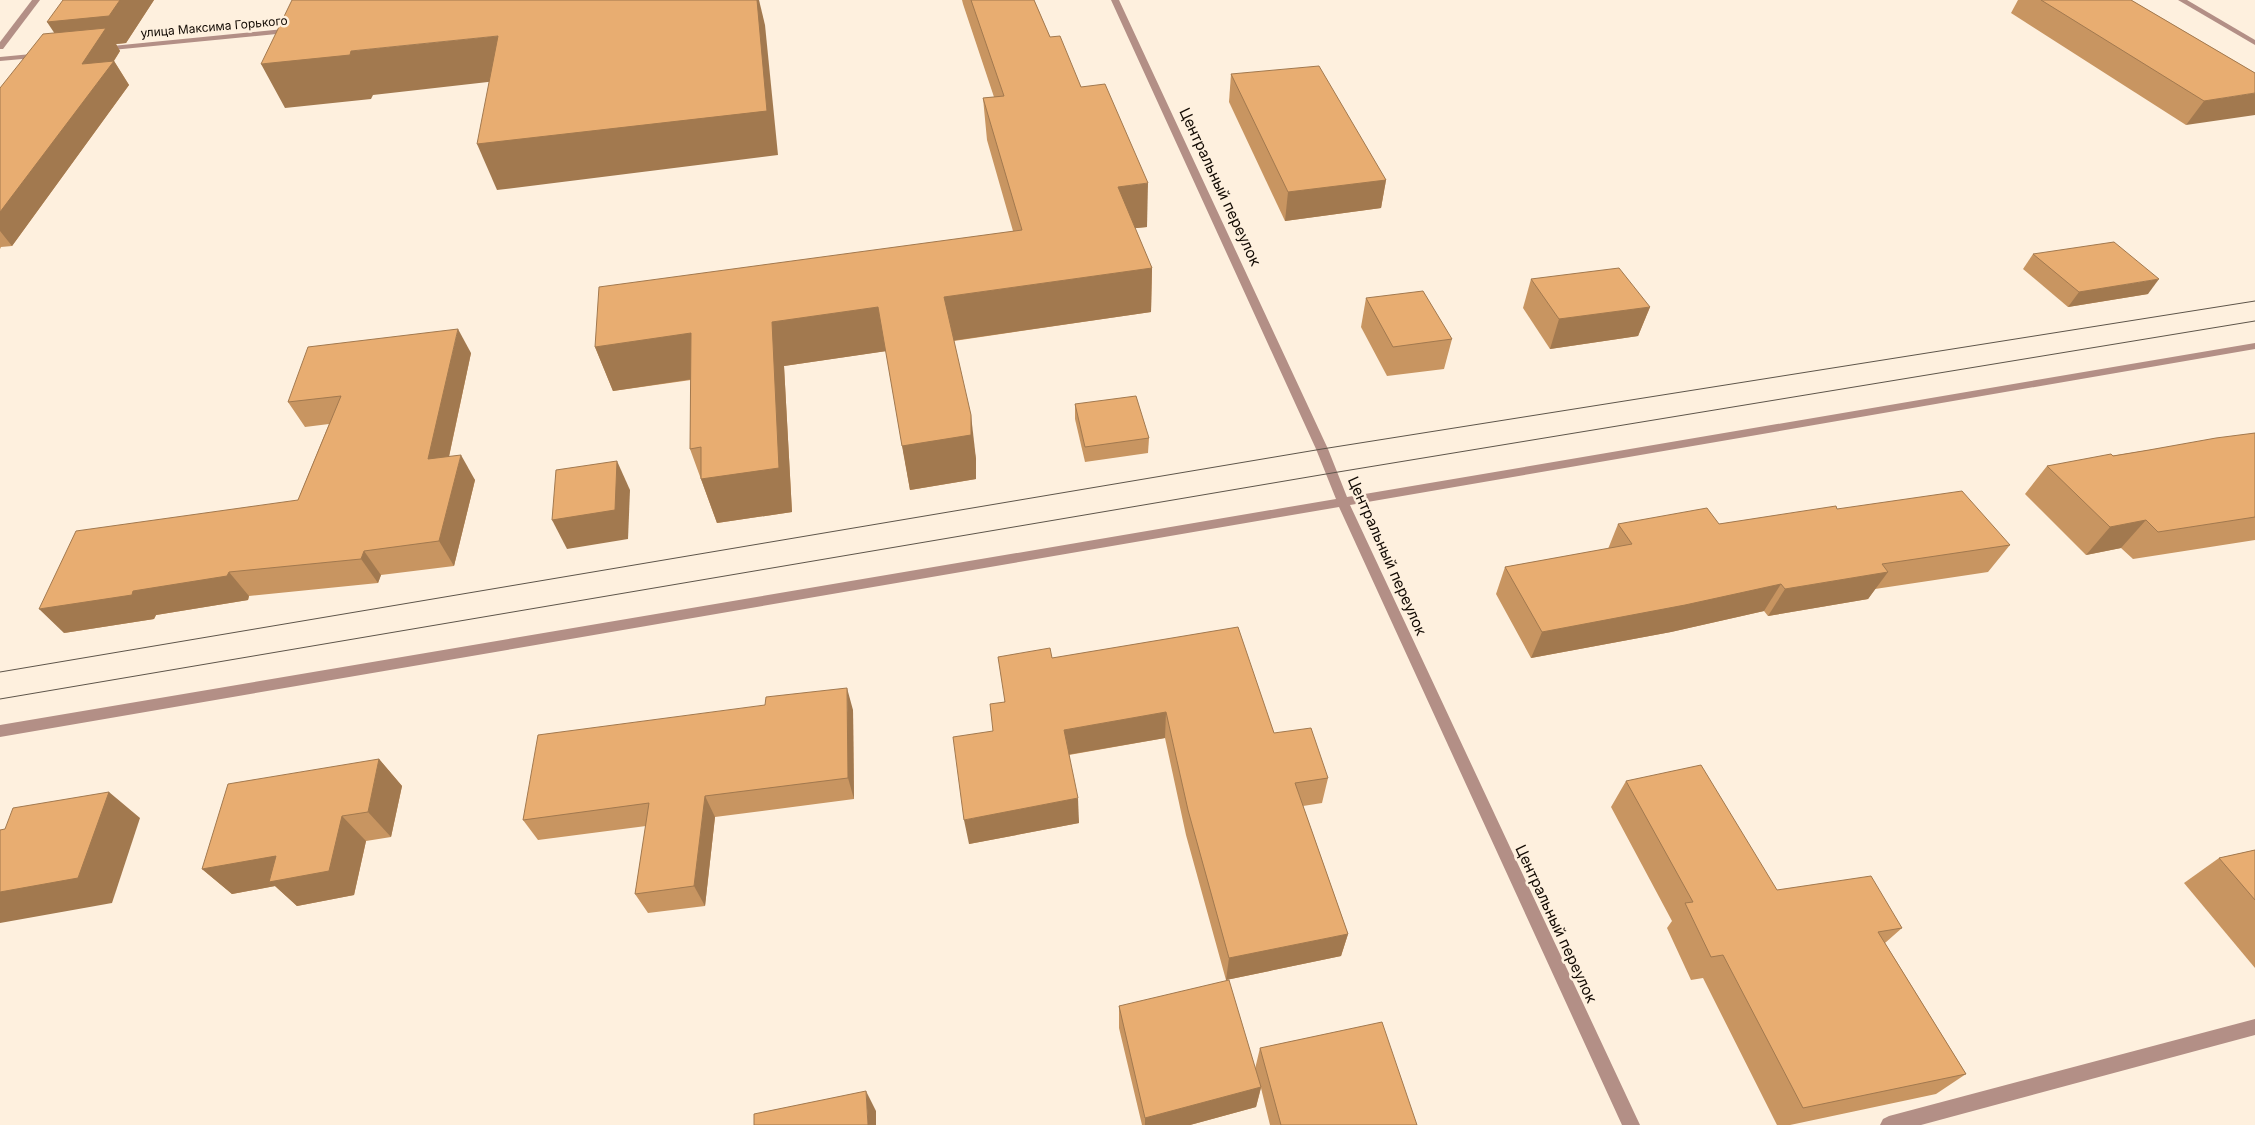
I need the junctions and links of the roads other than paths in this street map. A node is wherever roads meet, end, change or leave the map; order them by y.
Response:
1 (36, 0) edge
2 (1115, 0) edge
3 (2182, 0) edge
4 (304, 29) edge
5 (2255, 43) edge
6 (0, 47) edge
7 (88, 50) edge
8 (49, 54) edge
9 (0, 59) edge
10 (2255, 346) edge
11 (1343, 502) junction
12 (0, 731) edge
13 (2255, 1027) edge
14 (1631, 1125) edge
15 (1889, 1125) edge

1 - 6 street
2 - 11 street, Центральный переулок
3 - 5 street
4 - 7 street, улица Максима Горького
8 - 9 street
10 - 11 street
11 - 12 street
11 - 14 street, Центральный переулок
13 - 15 street

